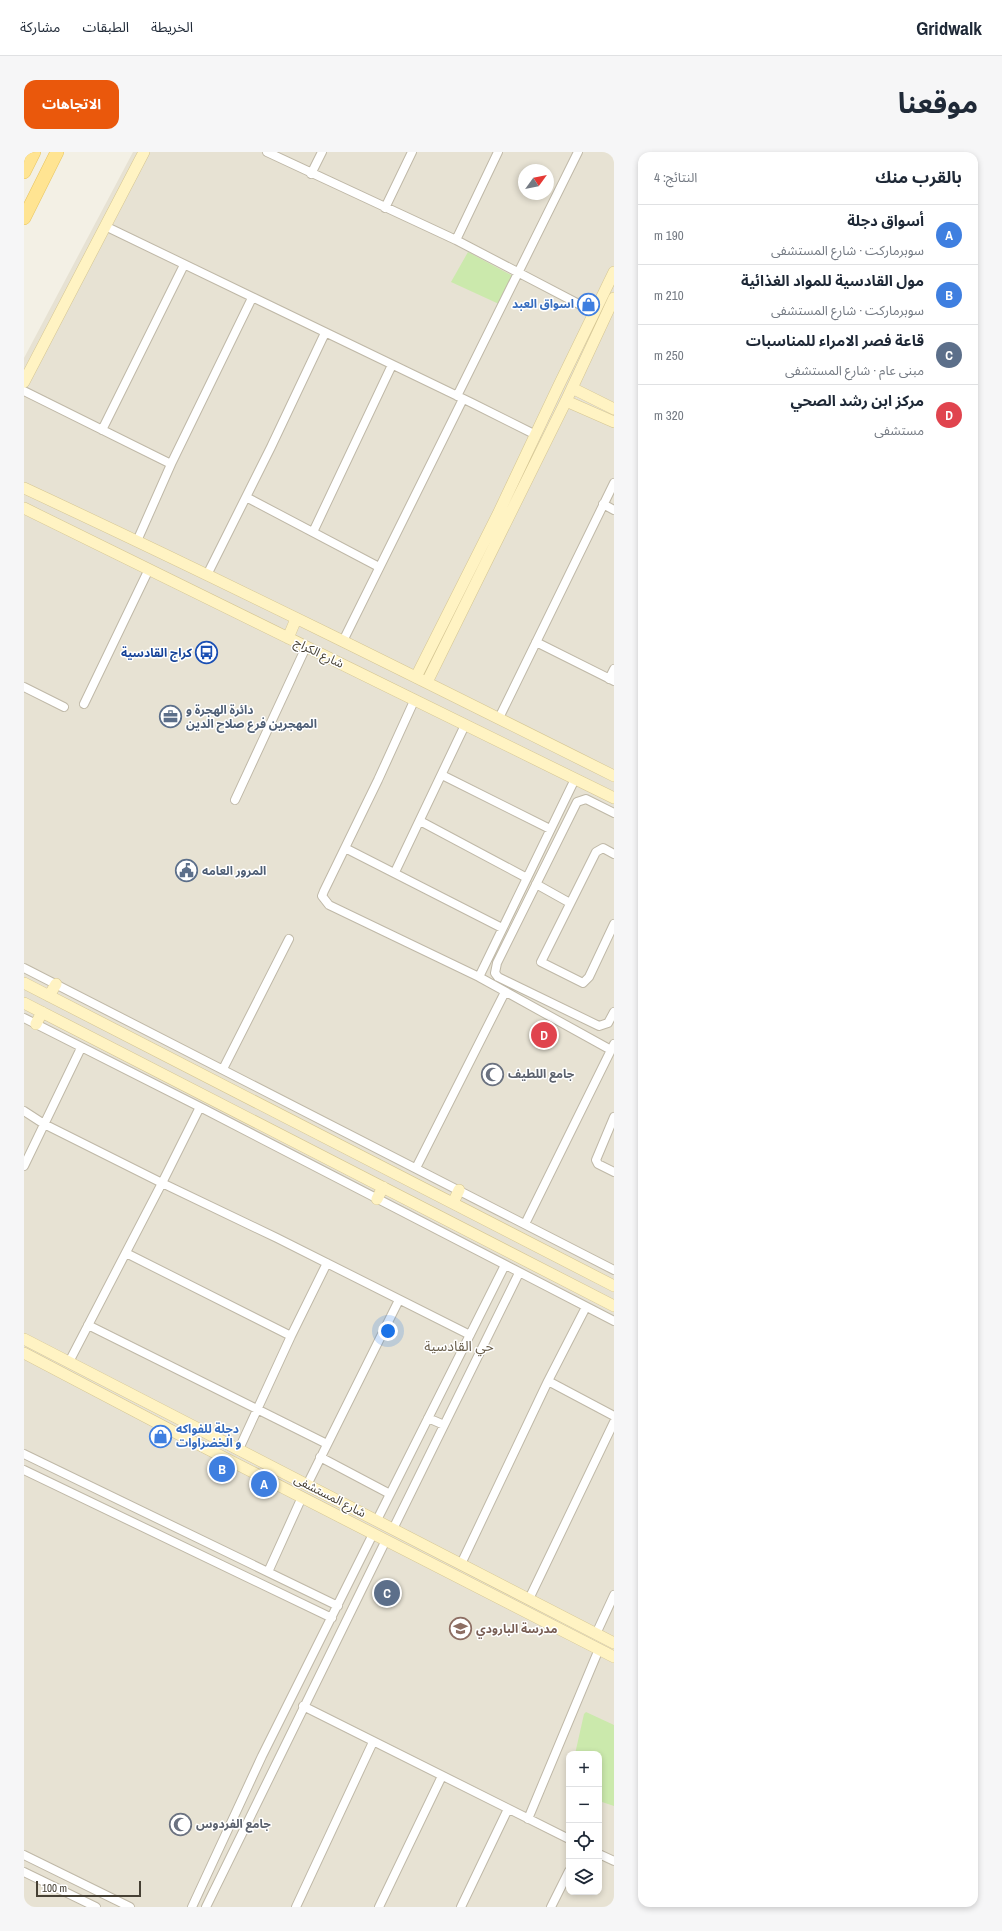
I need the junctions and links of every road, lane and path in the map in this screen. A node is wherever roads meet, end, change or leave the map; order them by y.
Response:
1 (34, 152) edge
2 (57, 152) edge
3 (144, 152) edge
4 (267, 152) edge
5 (322, 152) edge
6 (412, 152) edge
7 (498, 152) edge
8 (578, 152) edge
9 (24, 172) edge
10 (311, 174) junction
11 (385, 208) junction
12 (24, 218) edge
13 (104, 226) junction
14 (456, 240) junction
15 (184, 265) junction
16 (520, 273) junction
17 (613, 278) edge
18 (252, 298) junction
19 (614, 298) edge
20 (594, 312) junction
21 (325, 333) junction
22 (392, 365) junction
23 (24, 382) edge
24 (572, 388) junction
25 (24, 391) edge
26 (460, 398) junction
27 (566, 402) junction
28 (613, 415) edge
29 (102, 430) junction
30 (536, 435) junction
31 (170, 464) junction
32 (614, 483) edge
33 (24, 488) edge
34 (246, 497) junction
35 (603, 504) junction
36 (24, 508) edge
37 (614, 510) edge
38 (503, 516) junction
39 (313, 532) junction
40 (137, 540) junction
41 (379, 567) junction
42 (149, 569) junction
43 (207, 575) junction
44 (296, 619) junction
45 (288, 638) junction
46 (343, 641) junction
47 (536, 642) junction
48 (306, 647) junction
49 (614, 669) edge
50 (416, 677) junction
51 (612, 680) edge
52 (428, 682) junction
53 (24, 687) edge
54 (414, 701) junction
55 (84, 704) dead end
56 (64, 707) dead end
57 (499, 718) junction
58 (465, 725) junction
59 (442, 775) junction
60 (614, 776) edge
61 (574, 779) junction
62 (614, 798) edge
63 (235, 800) dead end
64 (614, 813) edge
65 (420, 821) junction
66 (550, 829) junction
67 (345, 848) junction
68 (614, 854) edge
69 (395, 872) junction
70 (527, 878) junction
71 (536, 884) junction
72 (570, 903) junction
73 (614, 925) edge
74 (502, 928) junction
75 (289, 939) dead end
76 (24, 968) edge
77 (479, 977) junction
78 (24, 984) edge
79 (56, 984) junction
80 (505, 992) junction
81 (49, 996) junction
82 (24, 1003) edge
83 (42, 1012) junction
84 (614, 1012) edge
85 (24, 1018) edge
86 (36, 1024) junction
87 (612, 1047) edge
88 (81, 1048) junction
89 (175, 1061) junction
90 (223, 1069) junction
91 (167, 1076) junction
92 (200, 1107) junction
93 (24, 1112) edge
94 (614, 1116) edge
95 (44, 1124) junction
96 (24, 1166) edge
97 (416, 1168) junction
98 (614, 1172) edge
99 (162, 1183) junction
100 (383, 1188) junction
101 (458, 1190) junction
102 (377, 1199) junction
103 (453, 1203) junction
104 (525, 1224) junction
105 (126, 1253) junction
106 (327, 1263) junction
107 (570, 1264) junction
108 (505, 1265) junction
109 (614, 1270) edge
110 (519, 1273) junction
111 (562, 1279) junction
112 (614, 1286) edge
113 (399, 1300) junction
114 (614, 1306) edge
115 (586, 1307) junction
116 (614, 1321) edge
117 (88, 1325) junction
118 (470, 1335) junction
119 (291, 1336) junction
120 (24, 1338) edge
121 (24, 1353) edge
122 (69, 1362) junction
123 (548, 1381) junction
124 (257, 1410) junction
125 (614, 1416) edge
126 (428, 1418) junction
127 (614, 1422) edge
128 (187, 1423) junction
129 (444, 1426) junction
130 (180, 1435) junction
131 (327, 1444) junction
132 (239, 1449) junction
133 (24, 1454) edge
134 (320, 1457) junction
135 (24, 1470) edge
136 (307, 1485) junction
137 (390, 1494) junction
138 (302, 1497) junction
139 (140, 1510) junction
140 (377, 1520) junction
141 (133, 1522) junction
142 (393, 1529) junction
143 (374, 1534) junction
144 (386, 1540) junction
145 (461, 1564) junction
146 (268, 1572) junction
147 (614, 1595) edge
148 (529, 1599) junction
149 (338, 1606) junction
150 (562, 1616) junction
151 (332, 1618) junction
152 (557, 1628) junction
153 (596, 1634) junction
154 (614, 1643) edge
155 (599, 1649) junction
156 (614, 1657) edge
157 (301, 1678) junction
158 (314, 1685) junction
159 (303, 1706) junction
160 (373, 1742) junction
161 (262, 1756) junction
162 (276, 1762) junction
163 (442, 1776) junction
164 (508, 1809) junction
165 (528, 1819) junction
166 (566, 1838) edge
167 (24, 1855) edge
168 (602, 1855) edge
169 (614, 1861) edge
170 (24, 1872) edge
171 (566, 1877) edge
172 (96, 1907) edge
173 (130, 1907) edge
174 (192, 1907) edge
175 (206, 1907) edge
176 (296, 1907) edge
177 (379, 1907) edge
178 (461, 1907) edge
179 (551, 1907) edge

1 - 9 main road
2 - 12 main road
3 - 13 street
4 - 10 street
5 - 10 street
6 - 11 street
7 - 14 street
8 - 16 street
10 - 11 street
11 - 14 street
13 - 15 street
13 - 23 street
14 - 16 street
15 - 18 street
15 - 29 street
16 - 20 street
16 - 26 street
17 - 20 street
18 - 21 street
18 - 31 street
19 - 24 street
20 - 30 street
21 - 22 street
21 - 34 street
22 - 26 street
22 - 39 street
24 - 27 street
24 - 28 street
25 - 29 street
26 - 30 street
26 - 41 street
27 - 28 street
27 - 38 street
29 - 31 street
30 - 38 street
31 - 40 street
32 - 35 street
33 - 40 street
34 - 39 street
34 - 43 street
35 - 37 street
35 - 47 street
36 - 42 street, شارع الكراج
38 - 50 street
38 - 52 street
39 - 41 street
40 - 43 street
41 - 46 street
42 - 45 street, شارع الكراج
42 - 55 street
43 - 44 street
44 - 45 street
44 - 46 street
45 - 48 street, شارع الكراج
46 - 50 street
47 - 51 street
47 - 57 street
48 - 54 street, شارع الكراج
48 - 63 street
49 - 51 street
50 - 52 street
52 - 57 street
53 - 56 street
54 - 58 street, شارع الكراج
54 - 67 street
57 - 60 street
58 - 59 street
58 - 61 street, شارع الكراج
59 - 65 street
59 - 66 street
61 - 62 street, شارع الكراج
61 - 66 street
64 - 71 street
65 - 69 street
65 - 70 street
66 - 70 street
67 - 69 street
67 - 77 street
68 - 72 street
69 - 74 street
70 - 74 street
71 - 72 street
71 - 84 street
72 - 73 street
74 - 77 street
75 - 90 street
76 - 79 street
77 - 80 street
78 - 81 street
79 - 81 street
79 - 90 street
80 - 87 street
80 - 97 street
81 - 89 street
82 - 83 street
83 - 86 street
83 - 91 street
85 - 86 street
86 - 88 street
87 - 104 street
88 - 92 street
88 - 95 street
89 - 91 street
89 - 103 street
90 - 97 street
91 - 100 street
92 - 99 street
92 - 102 street
93 - 95 street
94 - 98 street
95 - 96 street
95 - 99 street
97 - 101 street
99 - 105 street
99 - 106 street
100 - 102 street
100 - 111 street
101 - 103 street
101 - 104 street
102 - 108 street
103 - 107 street
104 - 109 street
105 - 117 street
105 - 119 street
106 - 113 street
106 - 119 street
107 - 111 street
107 - 112 street
108 - 110 street
108 - 118 street
110 - 115 street
110 - 129 street
111 - 114 street
113 - 118 street
113 - 131 street
115 - 116 street
115 - 123 street
117 - 122 street
117 - 124 street
118 - 126 street
119 - 124 street
120 - 122 street, شارع المستشفى
121 - 130 street, شارع المستشفى
122 - 128 street, شارع المستشفى
123 - 125 street
123 - 145 street
124 - 131 street
124 - 132 street
126 - 129 street
126 - 137 street
127 - 148 street
128 - 130 street
128 - 132 street, شارع المستشفى
129 - 142 street
130 - 138 street, شارع المستشفى
131 - 134 street
132 - 136 street, شارع المستشفى
133 - 139 street
134 - 136 street
134 - 137 street
135 - 141 street
136 - 140 street, شارع المستشفى
137 - 140 street
138 - 143 street, شارع المستشفى
138 - 146 street
139 - 141 street
139 - 146 street
140 - 142 street, شارع المستشفى
141 - 151 street
142 - 145 street, شارع المستشفى
143 - 144 street, شارع المستشفى
143 - 149 street
144 - 152 street, شارع المستشفى
144 - 158 street
145 - 148 street, شارع المستشفى
146 - 149 street
147 - 153 street
148 - 150 street, شارع المستشفى
149 - 151 street
150 - 152 street
150 - 153 street, شارع المستشفى
151 - 157 street
152 - 155 street, شارع المستشفى
153 - 154 street, شارع المستشفى
155 - 156 street, شارع المستشفى
155 - 165 street
157 - 158 street
157 - 161 street
158 - 159 street
159 - 160 street
159 - 162 street
160 - 163 street
160 - 176 street
161 - 162 street
161 - 174 street
162 - 175 street
163 - 164 street
163 - 177 street
164 - 165 street
164 - 178 street
165 - 166 street
167 - 173 street
168 - 169 street
170 - 172 street
171 - 179 street

